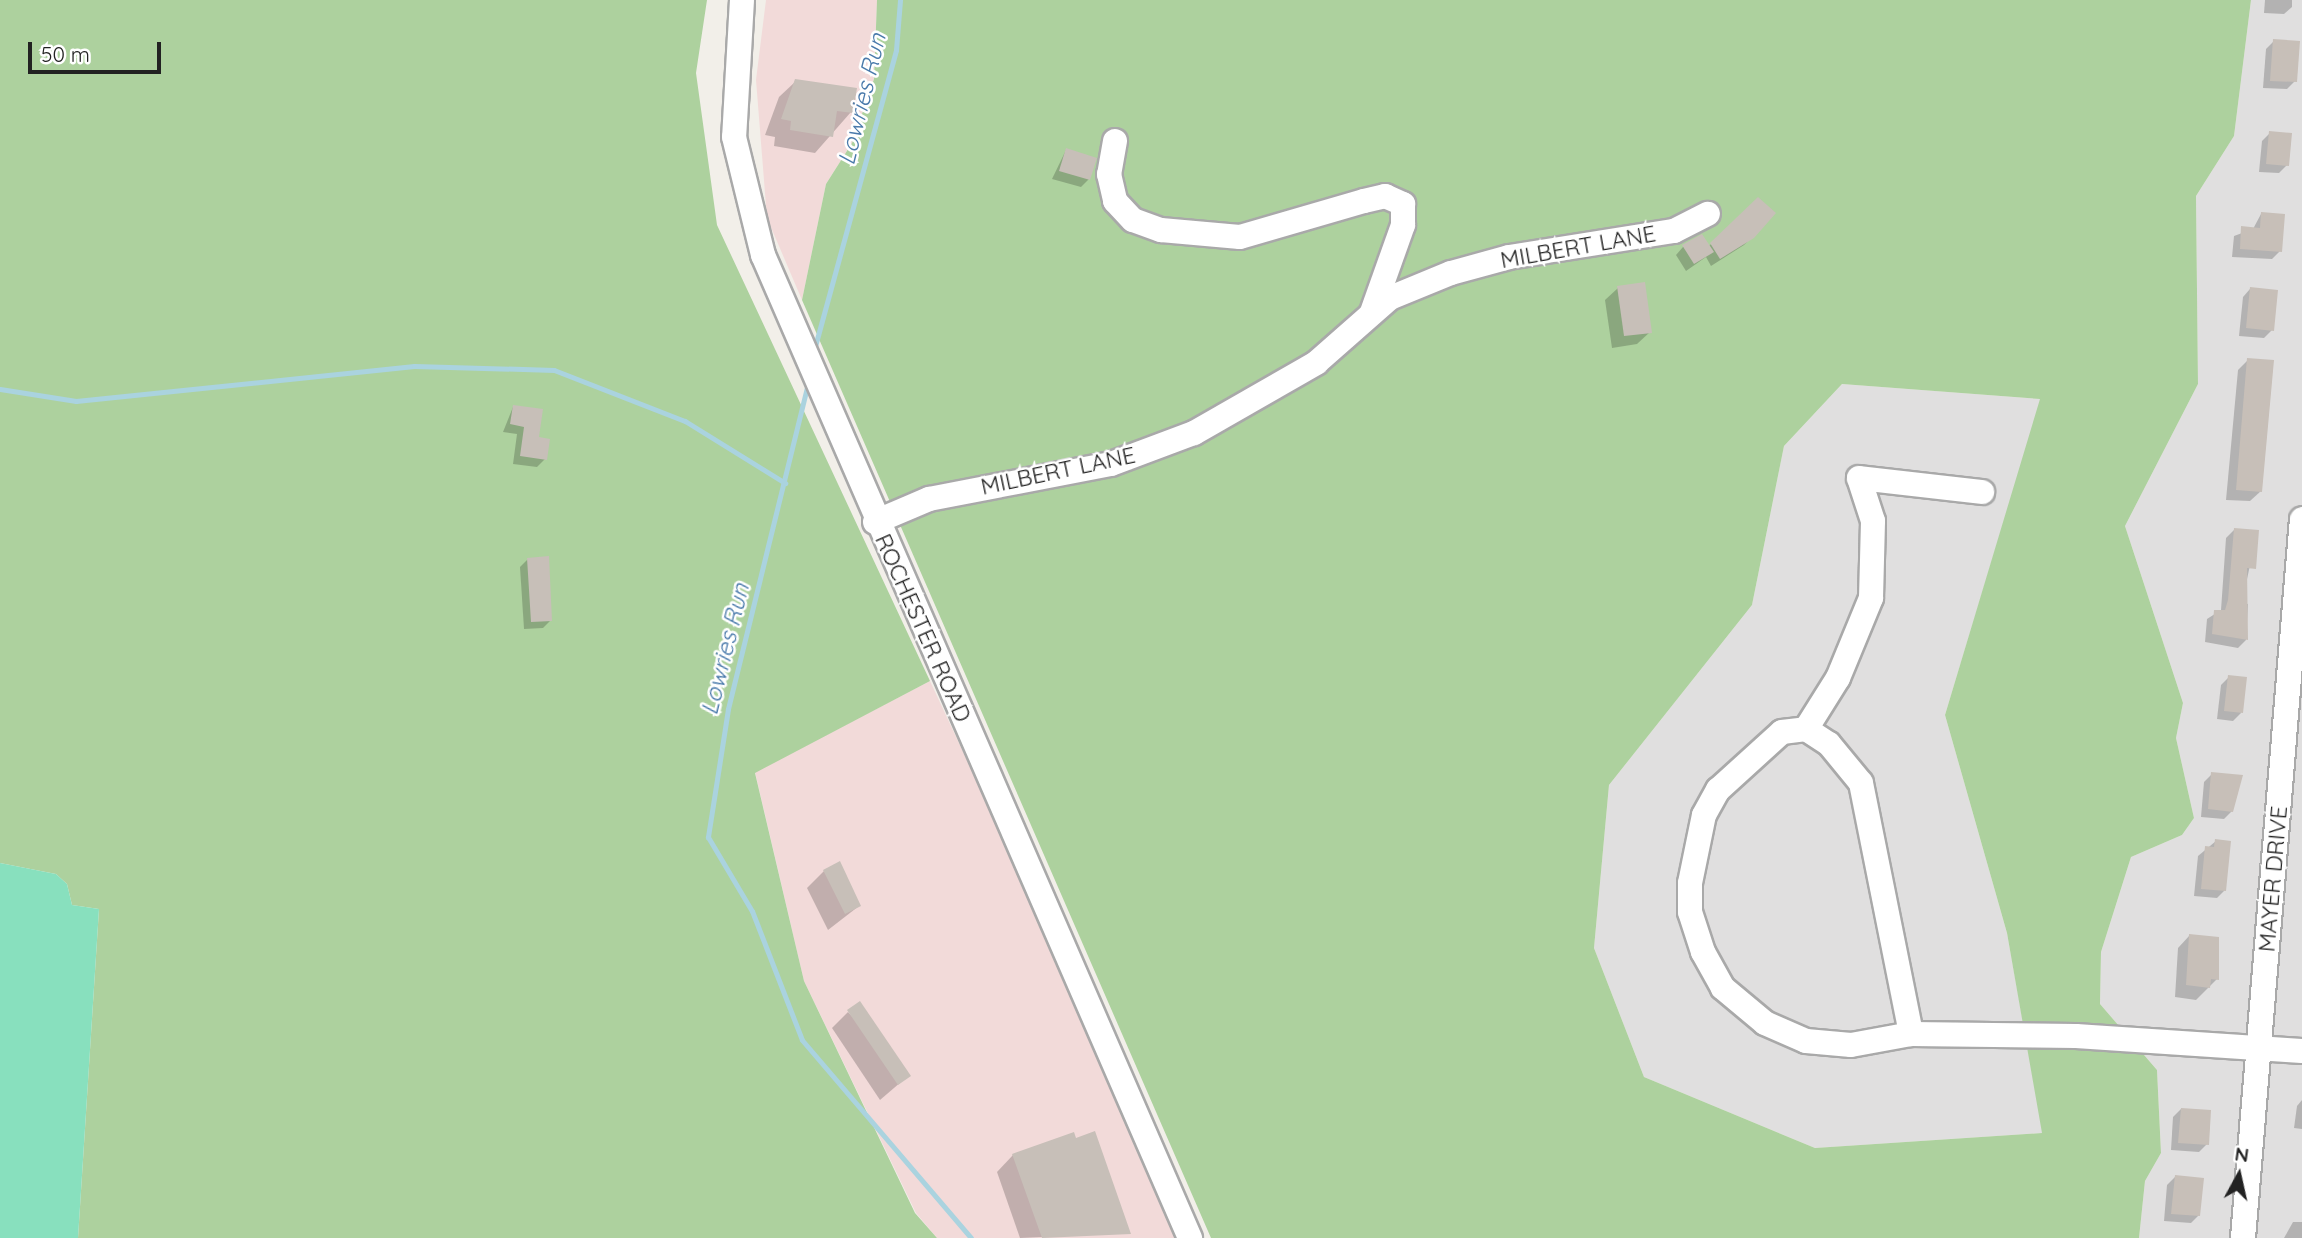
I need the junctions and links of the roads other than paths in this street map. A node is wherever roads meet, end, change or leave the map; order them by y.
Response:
1 (742, 0) edge
2 (1115, 141) dead end
3 (1708, 214) dead end
4 (1371, 312) junction
5 (1982, 492) dead end
6 (2302, 519) edge
7 (876, 522) junction
8 (1806, 729) junction
9 (1911, 1034) junction
10 (2259, 1047) junction
11 (2302, 1051) edge
12 (1190, 1238) edge
13 (2243, 1238) edge

1 - 7 street, ROCHESTER ROAD
2 - 4 street, MILBERT LANE
3 - 4 street, MILBERT LANE
4 - 7 street, MILBERT LANE
5 - 8 street
6 - 10 street, MAYER DRIVE
7 - 12 street, ROCHESTER ROAD
8 - 9 street
8 - 9 street
9 - 10 street
10 - 11 street
10 - 13 street, MAYER DRIVE

